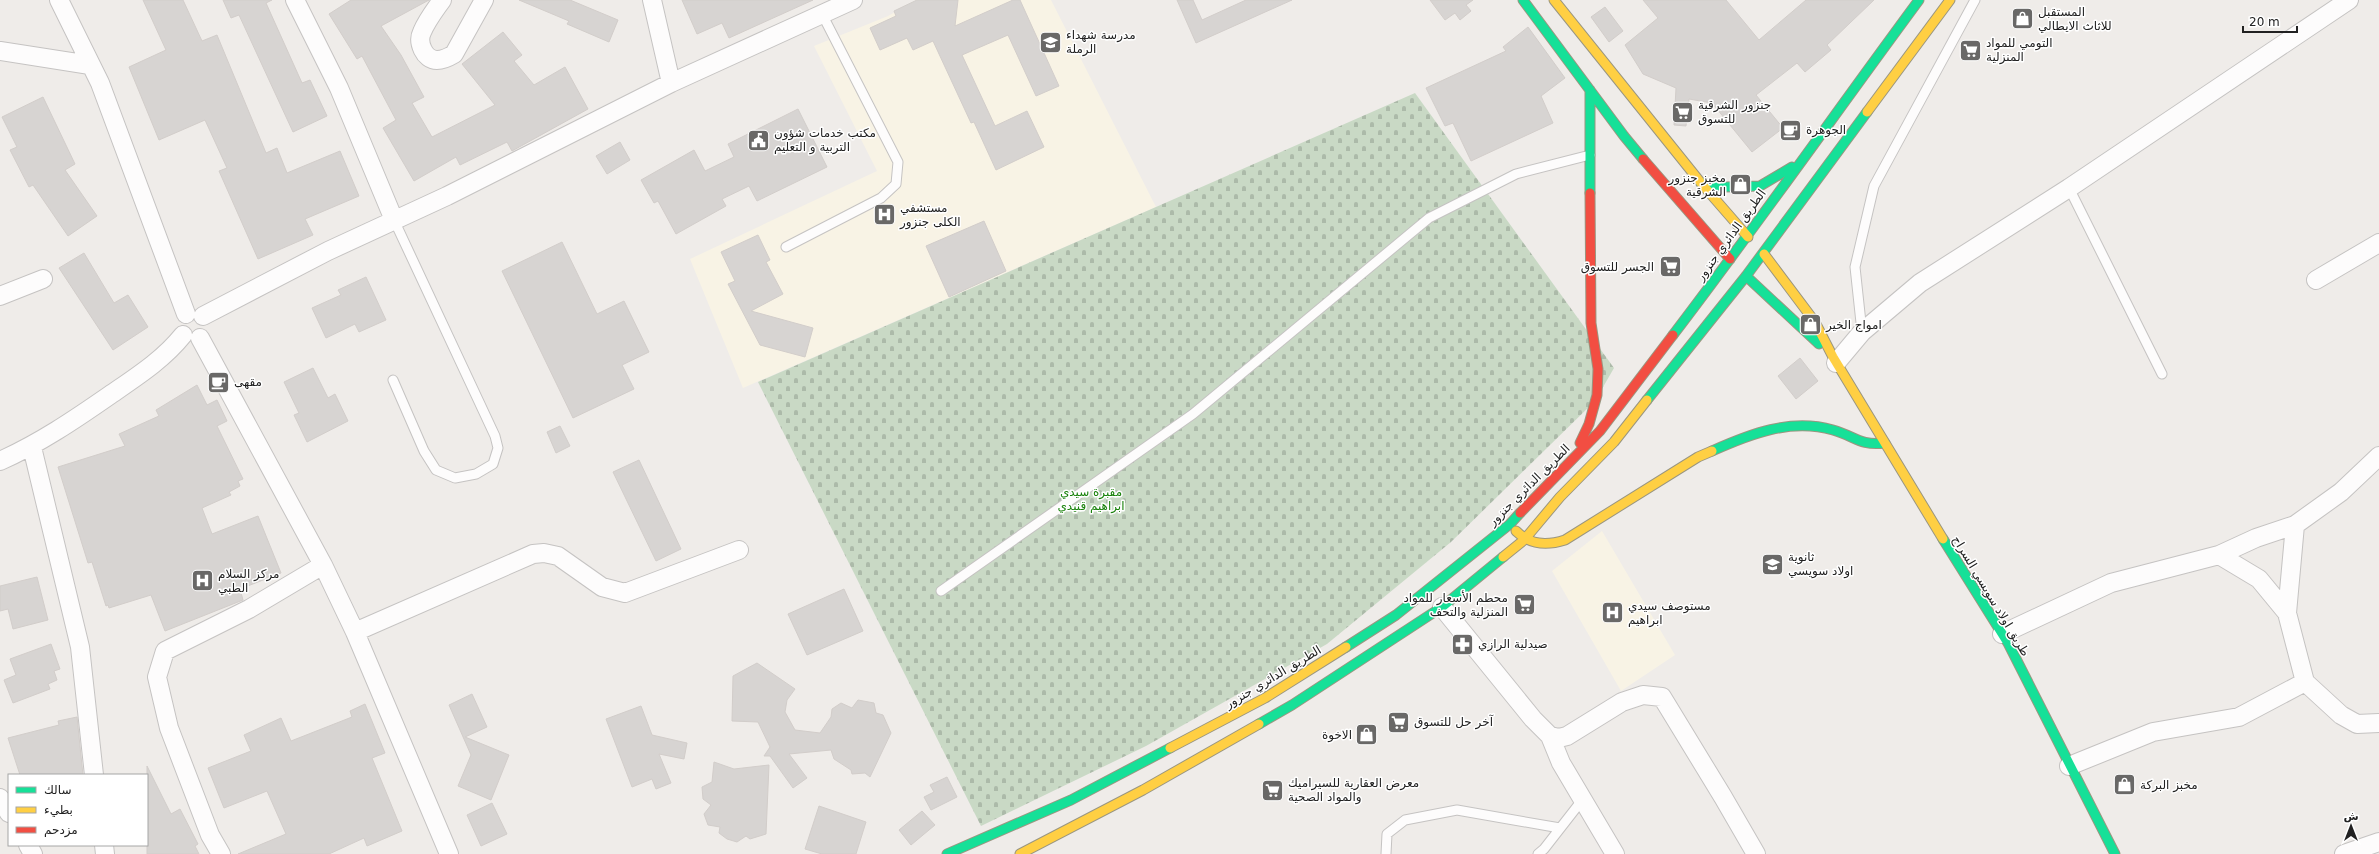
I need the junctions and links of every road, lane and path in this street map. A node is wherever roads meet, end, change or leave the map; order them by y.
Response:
1 (59, 0) edge
2 (295, 0) edge
3 (442, 0) edge
4 (484, 0) edge
5 (652, 0) edge
6 (853, 0) edge
7 (1523, 0) edge
8 (1554, 0) edge
9 (1919, 0) edge
10 (1950, 0) edge
11 (1975, 0) edge
12 (2349, 0) edge
13 (822, 14) junction
14 (0, 51) edge
15 (90, 65) junction
16 (671, 83) junction
17 (1590, 90) junction
18 (1590, 155) junction
19 (1798, 164) junction
20 (1701, 183) junction
21 (2069, 188) junction
22 (394, 220) junction
23 (1748, 236) junction
24 (2379, 243) edge
25 (786, 247) dead end
26 (1764, 254) junction
27 (1730, 259) junction
28 (1746, 276) junction
29 (43, 279) dead end
30 (2316, 280) dead end
31 (0, 296) edge
32 (195, 315) junction
33 (1862, 332) junction
34 (192, 336) junction
35 (1834, 360) junction
36 (2162, 374) dead end
37 (393, 380) dead end
38 (1885, 443) junction
39 (32, 447) junction
40 (2379, 456) edge
41 (1574, 457) junction
42 (0, 461) edge
43 (1510, 524) junction
44 (2296, 526) junction
45 (1524, 540) junction
46 (739, 550) dead end
47 (2218, 555) junction
48 (323, 565) junction
49 (941, 591) dead end
50 (1442, 607) junction
51 (2287, 613) junction
52 (356, 632) junction
53 (2002, 634) junction
54 (2305, 682) junction
55 (2379, 723) edge
56 (1550, 736) junction
57 (2070, 766) junction
58 (94, 774) edge
59 (0, 798) edge
60 (1583, 799) junction
61 (8, 811) edge
62 (1560, 828) junction
63 (2379, 842) edge
64 (221, 854) edge
65 (449, 854) edge
66 (947, 854) edge
67 (1020, 854) edge
68 (1386, 854) edge
69 (1538, 854) edge
70 (1615, 854) edge
71 (1756, 854) edge
72 (2115, 854) edge
73 (2344, 854) edge

1 - 15 street
2 - 22 street
3 - 4 street
5 - 16 street
6 - 13 street
7 - 17 main road
8 - 20 main road
9 - 19 main road, الطريق الدائري جنزور
10 - 26 main road
11 - 33 lane
12 - 21 street
13 - 16 street
13 - 25 lane
14 - 15 street
15 - 32 street
16 - 22 street
17 - 18 main road
17 - 27 main road
18 - 41 main road
18 - 49 lane
19 - 20 main road
19 - 23 main road, الطريق الدائري جنزور
20 - 23 main road
21 - 33 street
21 - 36 lane
22 - 32 street
22 - 37 lane
23 - 27 main road, الطريق الدائري جنزور
24 - 30 street
26 - 28 main road
26 - 35 main road
27 - 41 main road, الطريق الدائري جنزور
28 - 35 main road
28 - 45 main road
29 - 31 street
32 - 34 street
32 - 34 street
33 - 35 street
34 - 39 street
34 - 48 street
35 - 38 main road, طريق اولاد سويسي السراج
38 - 45 main road
38 - 53 main road, طريق اولاد سويسي السراج
39 - 42 street
39 - 58 street
40 - 44 street
41 - 43 main road, الطريق الدائري جنزور
43 - 45 main road
43 - 66 main road, الطريق الدائري جنزور
44 - 47 street
44 - 51 street
45 - 50 main road
46 - 52 street
47 - 51 street
47 - 53 street
48 - 52 street
48 - 64 street
50 - 56 street
50 - 67 main road
51 - 54 street
52 - 65 street
53 - 57 main road, طريق اولاد سويسي السراج
54 - 55 street
54 - 57 street
56 - 60 street
56 - 71 street
57 - 72 main road, طريق اولاد سويسي السراج
59 - 61 street
60 - 62 lane
60 - 70 street
62 - 68 lane
62 - 69 lane
63 - 73 street

